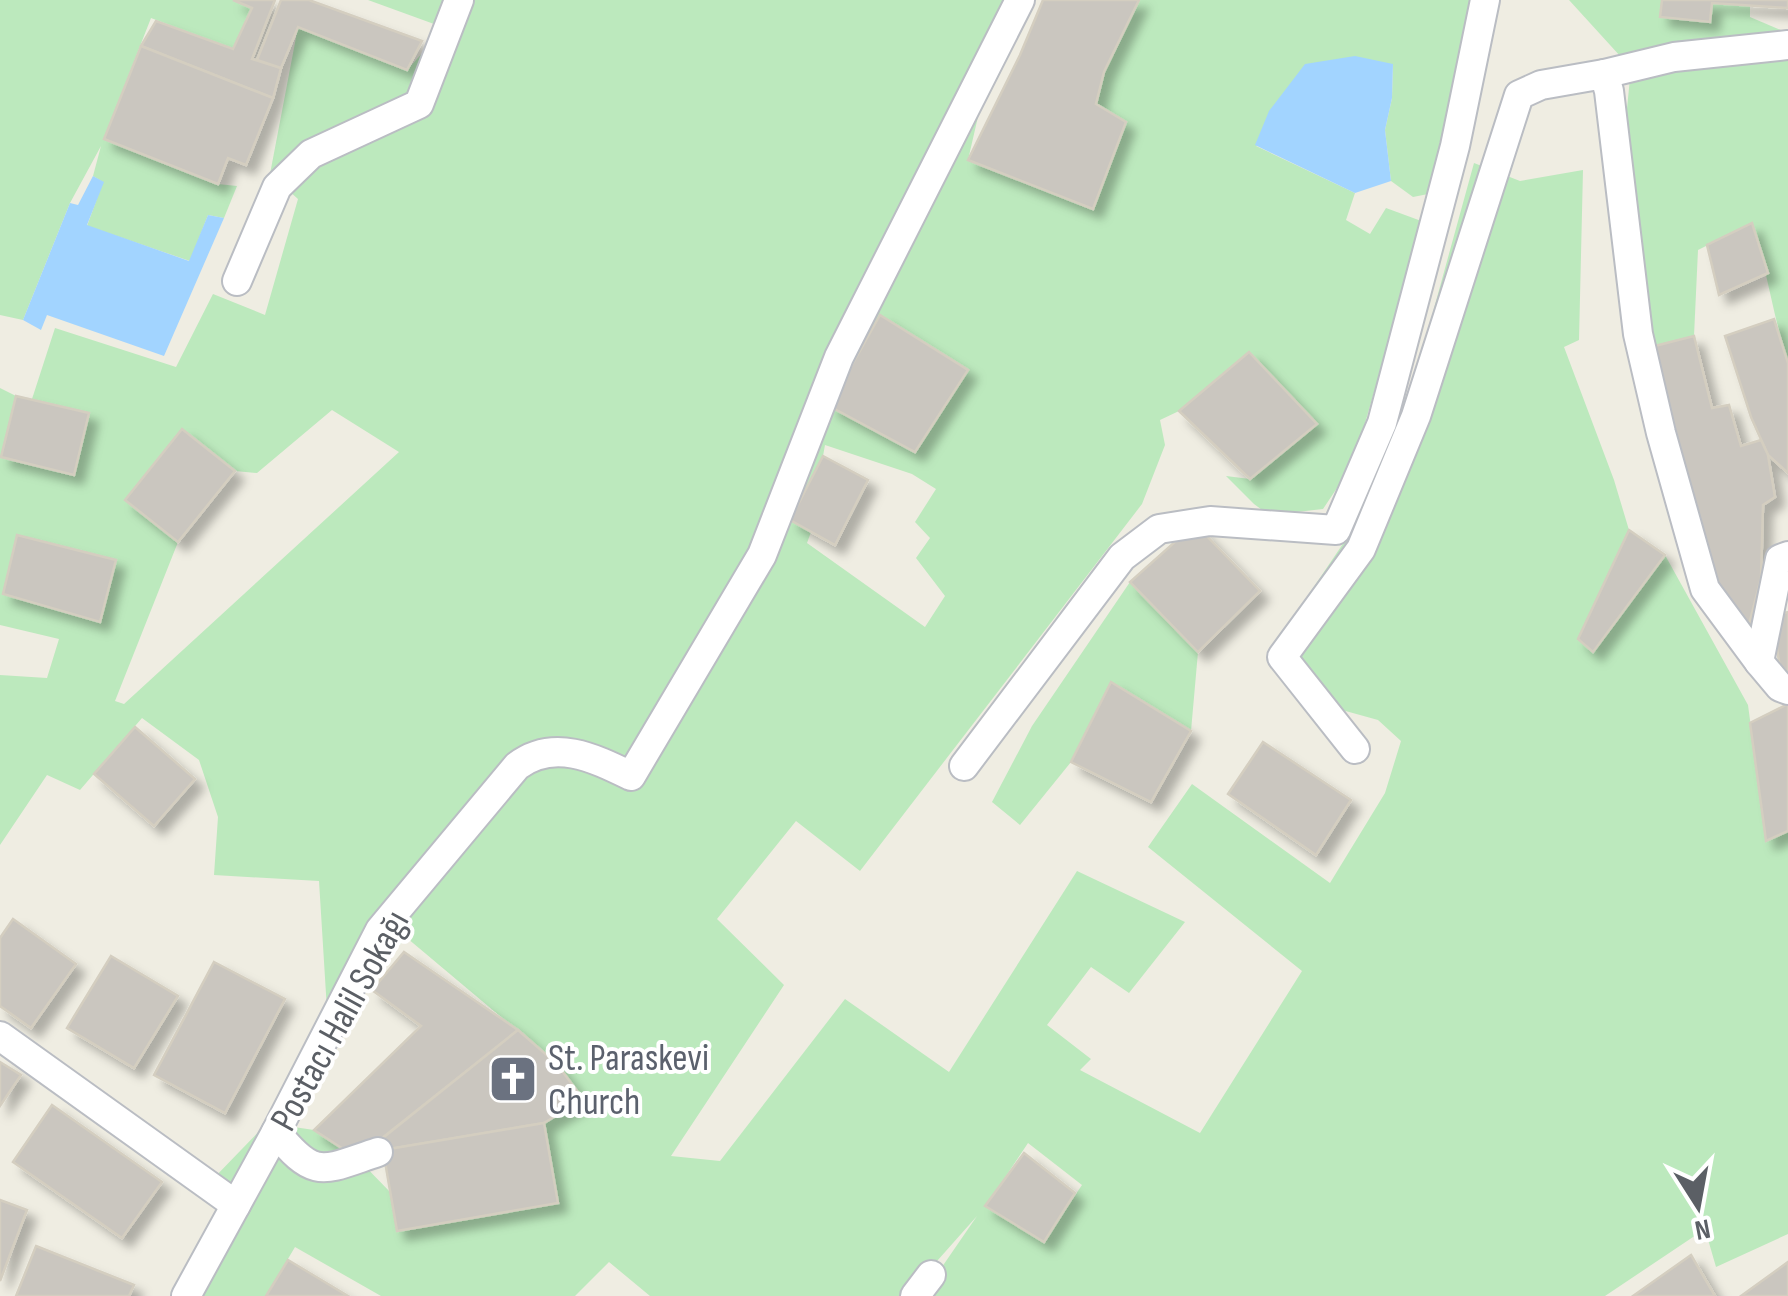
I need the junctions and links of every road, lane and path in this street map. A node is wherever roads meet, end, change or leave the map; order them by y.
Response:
1 (459, 0) edge
2 (1020, 0) edge
3 (1485, 0) edge
4 (1788, 44) edge
5 (1604, 74) junction
6 (237, 281) dead end
7 (1788, 556) edge
8 (1759, 662) junction
9 (1788, 690) edge
10 (1355, 749) dead end
11 (964, 766) dead end
12 (0, 1036) edge
13 (276, 1132) junction
14 (378, 1152) dead end
15 (236, 1205) junction
16 (186, 1296) edge

1 - 6 street
2 - 13 street, Postacı Halil Sokağı
3 - 11 street
4 - 5 street
5 - 8 street
5 - 10 street
7 - 8 street
8 - 9 street
12 - 15 street
13 - 14 street
13 - 15 street, Postacı Halil Sokağı
15 - 16 street, Postacı Halil Sokağı

